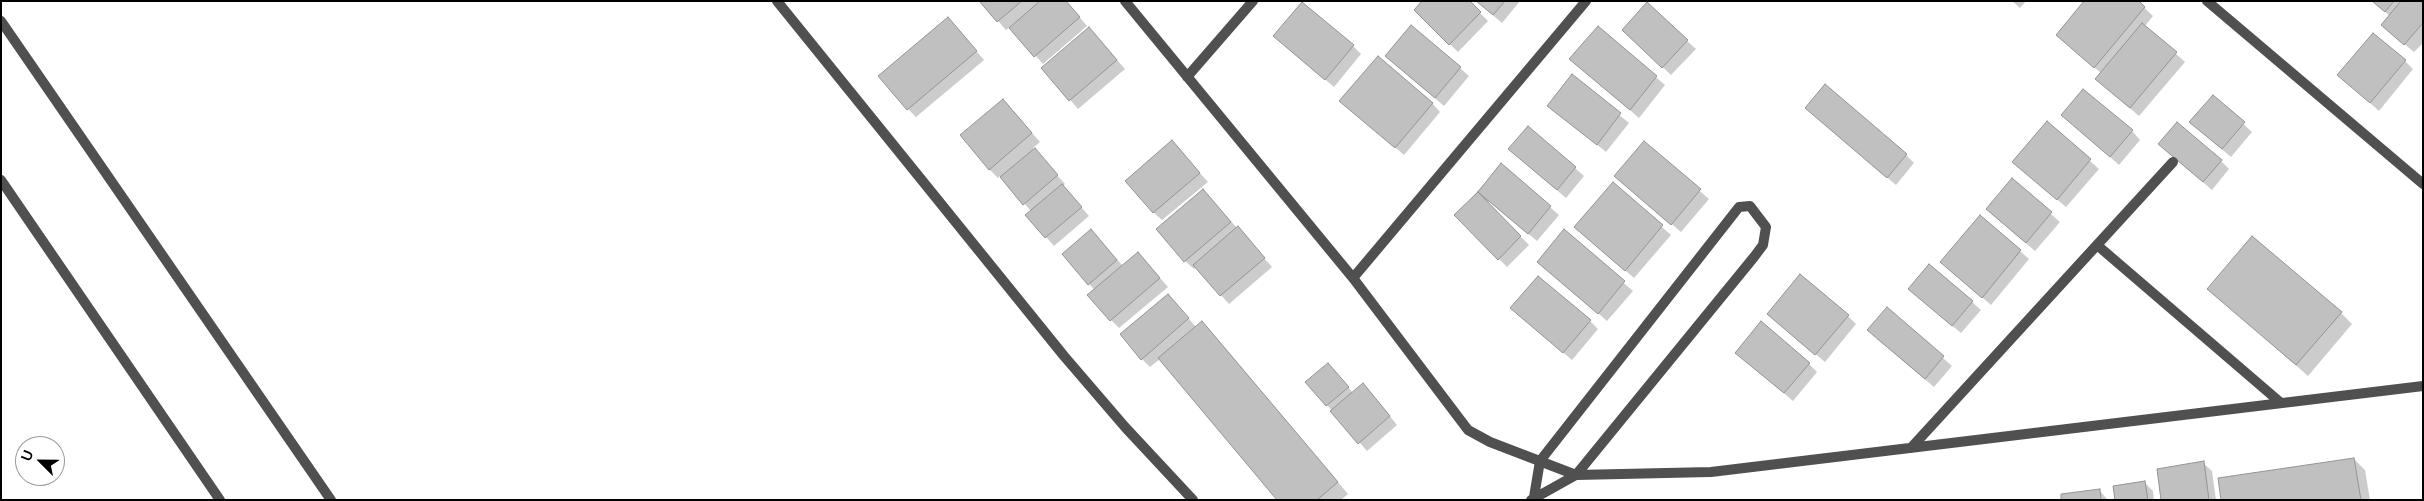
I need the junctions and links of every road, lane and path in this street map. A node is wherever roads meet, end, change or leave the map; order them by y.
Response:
1 (777, 1) edge
2 (1125, 1) edge
3 (1253, 1) edge
4 (1586, 1) edge
5 (2207, 1) edge
6 (1, 21) edge
7 (1188, 77) junction
8 (2173, 162) dead end
9 (1, 180) edge
10 (2423, 184) edge
11 (2097, 246) junction
12 (1353, 278) junction
13 (2423, 386) edge
14 (2281, 403) junction
15 (1911, 448) junction
16 (1540, 461) junction
17 (1576, 474) junction
18 (1532, 498) edge
19 (220, 500) edge
20 (331, 500) edge
21 (1193, 500) edge

1 - 21 street
2 - 7 street
3 - 7 street
4 - 12 street
5 - 10 street
6 - 20 street
7 - 12 street
8 - 11 street
9 - 19 street
11 - 14 street
11 - 15 street
12 - 16 street
13 - 14 street
14 - 15 street
15 - 17 street
16 - 17 street
16 - 17 street
16 - 18 street
17 - 18 street

